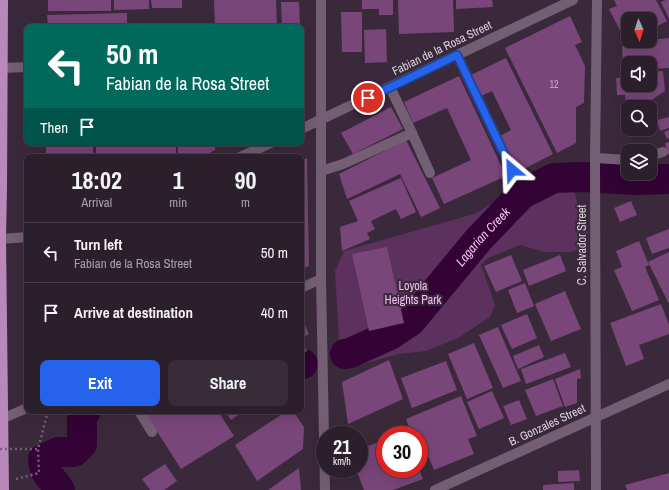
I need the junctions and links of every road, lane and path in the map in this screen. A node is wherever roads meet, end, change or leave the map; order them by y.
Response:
1 (3, 0) edge
2 (321, 0) edge
3 (573, 0) edge
4 (597, 0) edge
5 (457, 55) junction
6 (24, 67) edge
7 (2, 68) junction
8 (390, 87) junction
9 (321, 120) junction
10 (304, 128) edge
11 (412, 133) junction
12 (264, 146) edge
13 (663, 152) dead end
14 (247, 154) edge
15 (657, 154) edge
16 (595, 158) junction
17 (621, 160) edge
18 (512, 170) dead end
19 (321, 171) junction
20 (430, 173) dead end
21 (24, 237) edge
22 (0, 239) edge
23 (321, 278) junction
24 (304, 286) edge
25 (669, 384) edge
26 (24, 409) edge
27 (47, 414) edge
28 (141, 414) edge
29 (595, 417) junction
30 (4, 418) junction
31 (152, 432) dead end
32 (0, 449) edge
33 (38, 449) junction
34 (4, 486) edge
35 (325, 490) edge
36 (435, 490) edge
37 (596, 490) edge

1 - 7 main road
2 - 9 street
3 - 5 street, Fabian de la Rosa Street
4 - 16 street, C. Salvador Street
5 - 8 street, Fabian de la Rosa Street
5 - 18 street
6 - 7 street
7 - 22 main road
8 - 9 street, Fabian de la Rosa Street
8 - 11 street
9 - 10 street, Fabian de la Rosa Street
9 - 19 street
11 - 19 street
11 - 20 street
12 - 14 street
13 - 15 street
16 - 17 street
16 - 29 street, C. Salvador Street
19 - 23 street
21 - 22 street
22 - 30 main road
23 - 24 street
23 - 35 street
25 - 29 street, B. Gonzales Street
26 - 30 street
27 - 33 path
28 - 31 street
29 - 36 street, B. Gonzales Street
29 - 37 street, C. Salvador Street
30 - 34 main road
32 - 33 path, bridge
33 - 34 path

